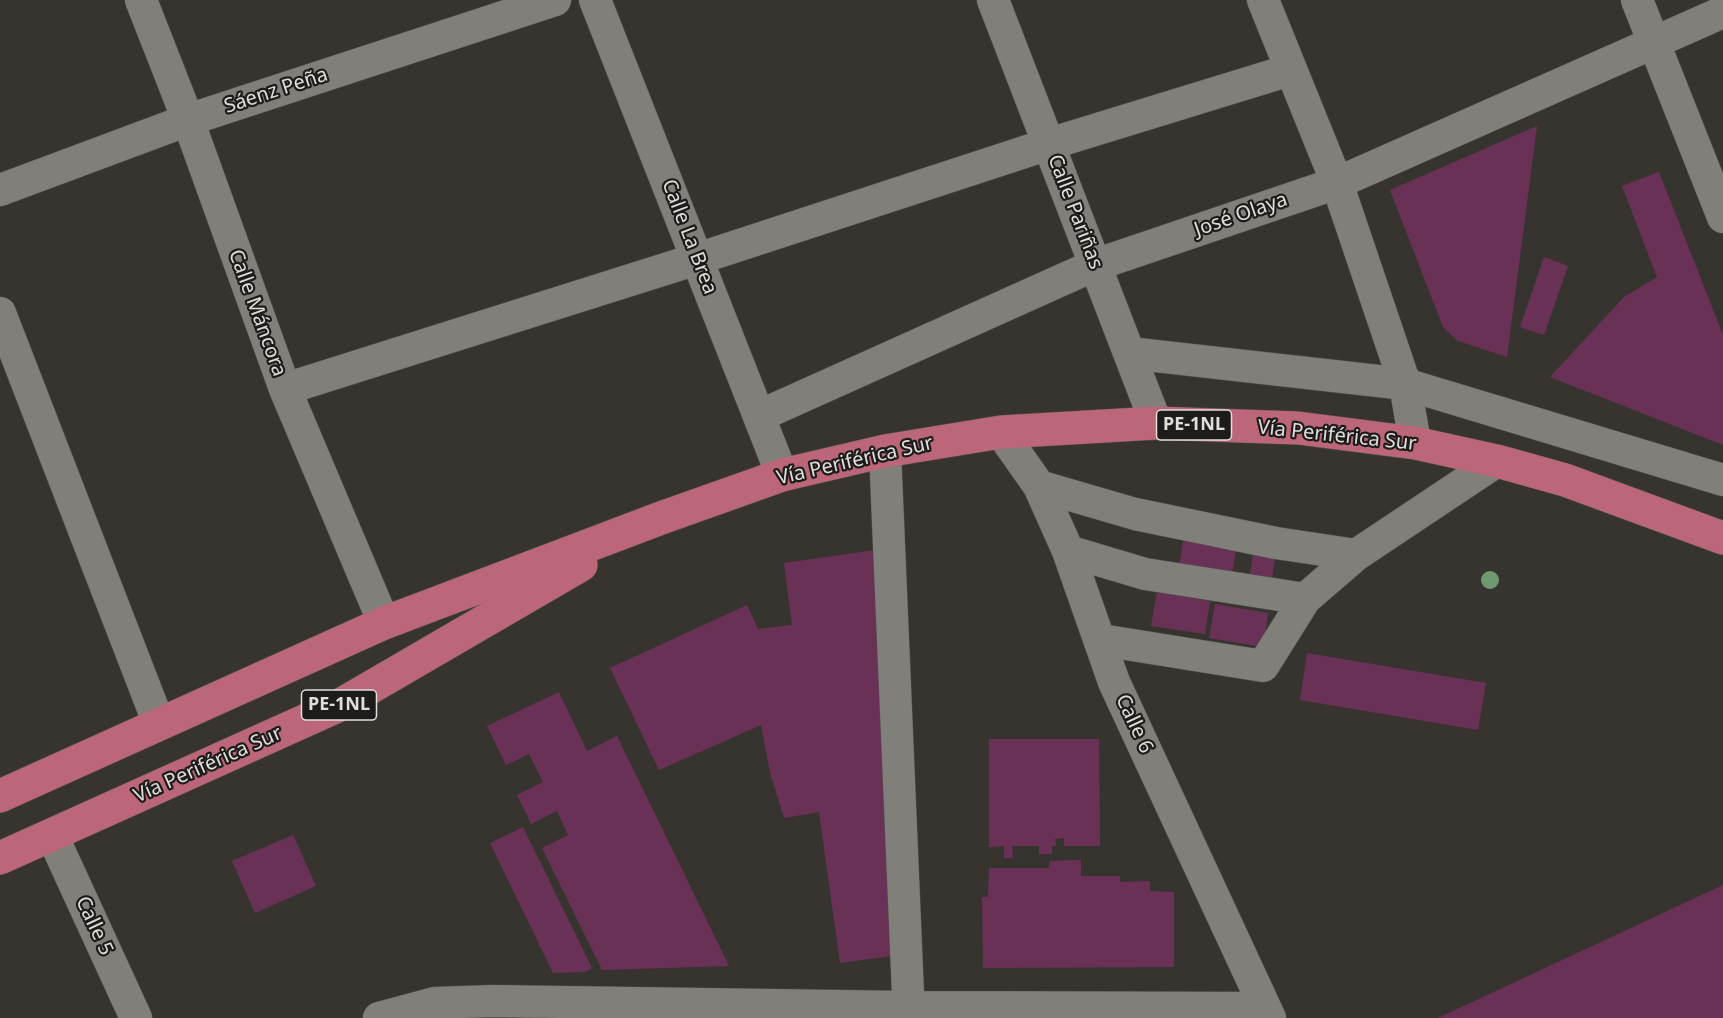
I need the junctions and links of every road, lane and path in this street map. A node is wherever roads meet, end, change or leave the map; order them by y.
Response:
1 (141, 0) edge
2 (555, 0) edge
3 (595, 0) edge
4 (993, 0) edge
5 (1263, 0) edge
6 (1637, 0) edge
7 (1723, 12) edge
8 (1653, 43) junction
9 (1290, 70) junction
10 (188, 120) junction
11 (1049, 144) junction
12 (1337, 183) junction
13 (0, 190) edge
14 (1723, 217) edge
15 (697, 259) junction
16 (1095, 265) junction
17 (0, 313) edge
18 (1129, 353) junction
19 (1405, 384) junction
20 (285, 389) junction
21 (759, 416) junction
22 (1156, 423) junction
23 (1001, 432) junction
24 (1415, 443) junction
25 (885, 451) junction
26 (1497, 461) junction
27 (782, 475) junction
28 (1723, 480) edge
29 (1039, 486) junction
30 (661, 518) junction
31 (1723, 538) edge
32 (1068, 551) junction
33 (1356, 555) junction
34 (1305, 599) junction
35 (384, 622) junction
36 (1101, 640) junction
37 (159, 723) junction
38 (0, 796) edge
39 (52, 835) junction
40 (0, 858) edge
41 (909, 1012) edge
42 (1267, 1013) edge
43 (136, 1018) edge
44 (379, 1018) edge

1 - 10 street, Calle Máncora
2 - 10 street, Sáenz Peña
3 - 15 street, Calle La Brea
4 - 11 street, Calle Pariñas
5 - 9 street
6 - 8 street
7 - 8 street, José Olaya
8 - 12 street, José Olaya
8 - 14 street
9 - 11 street
9 - 12 street
10 - 13 street, Sáenz Peña
10 - 20 street, Calle Máncora
11 - 15 street
11 - 16 street, Calle Pariñas
12 - 16 street, José Olaya
12 - 19 street
15 - 20 street
15 - 21 street, Calle La Brea
16 - 18 street, Calle Pariñas
16 - 21 street, José Olaya
17 - 37 street
18 - 19 street
18 - 22 street, Calle Pariñas
19 - 24 street
19 - 28 street
20 - 35 street, Calle Máncora
21 - 27 street, Calle La Brea
22 - 23 highway, Vía Periférica Sur / PE-1NL
22 - 24 highway, Vía Periférica Sur / PE-1NL
23 - 25 highway, Vía Periférica Sur / PE-1NL
23 - 29 street, Calle 6
24 - 26 highway, Vía Periférica Sur / PE-1NL
25 - 27 highway, Vía Periférica Sur / PE-1NL
25 - 41 street
26 - 31 highway, Vía Periférica Sur / PE-1NL
26 - 33 street
27 - 30 highway, Vía Periférica Sur / PE-1NL
29 - 32 street, Calle 6
29 - 33 street
30 - 35 highway, Vía Periférica Sur / PE-1NL
30 - 39 highway, Vía Periférica Sur / PE-1NL
32 - 34 street
32 - 36 street, Calle 6
33 - 34 street
34 - 36 street
35 - 37 highway, Vía Periférica Sur / PE-1NL
36 - 42 street, Calle 6
37 - 38 highway, Vía Periférica Sur / PE-1NL
39 - 40 highway, Vía Periférica Sur / PE-1NL
39 - 43 street, Calle 5
41 - 42 street
41 - 44 street

